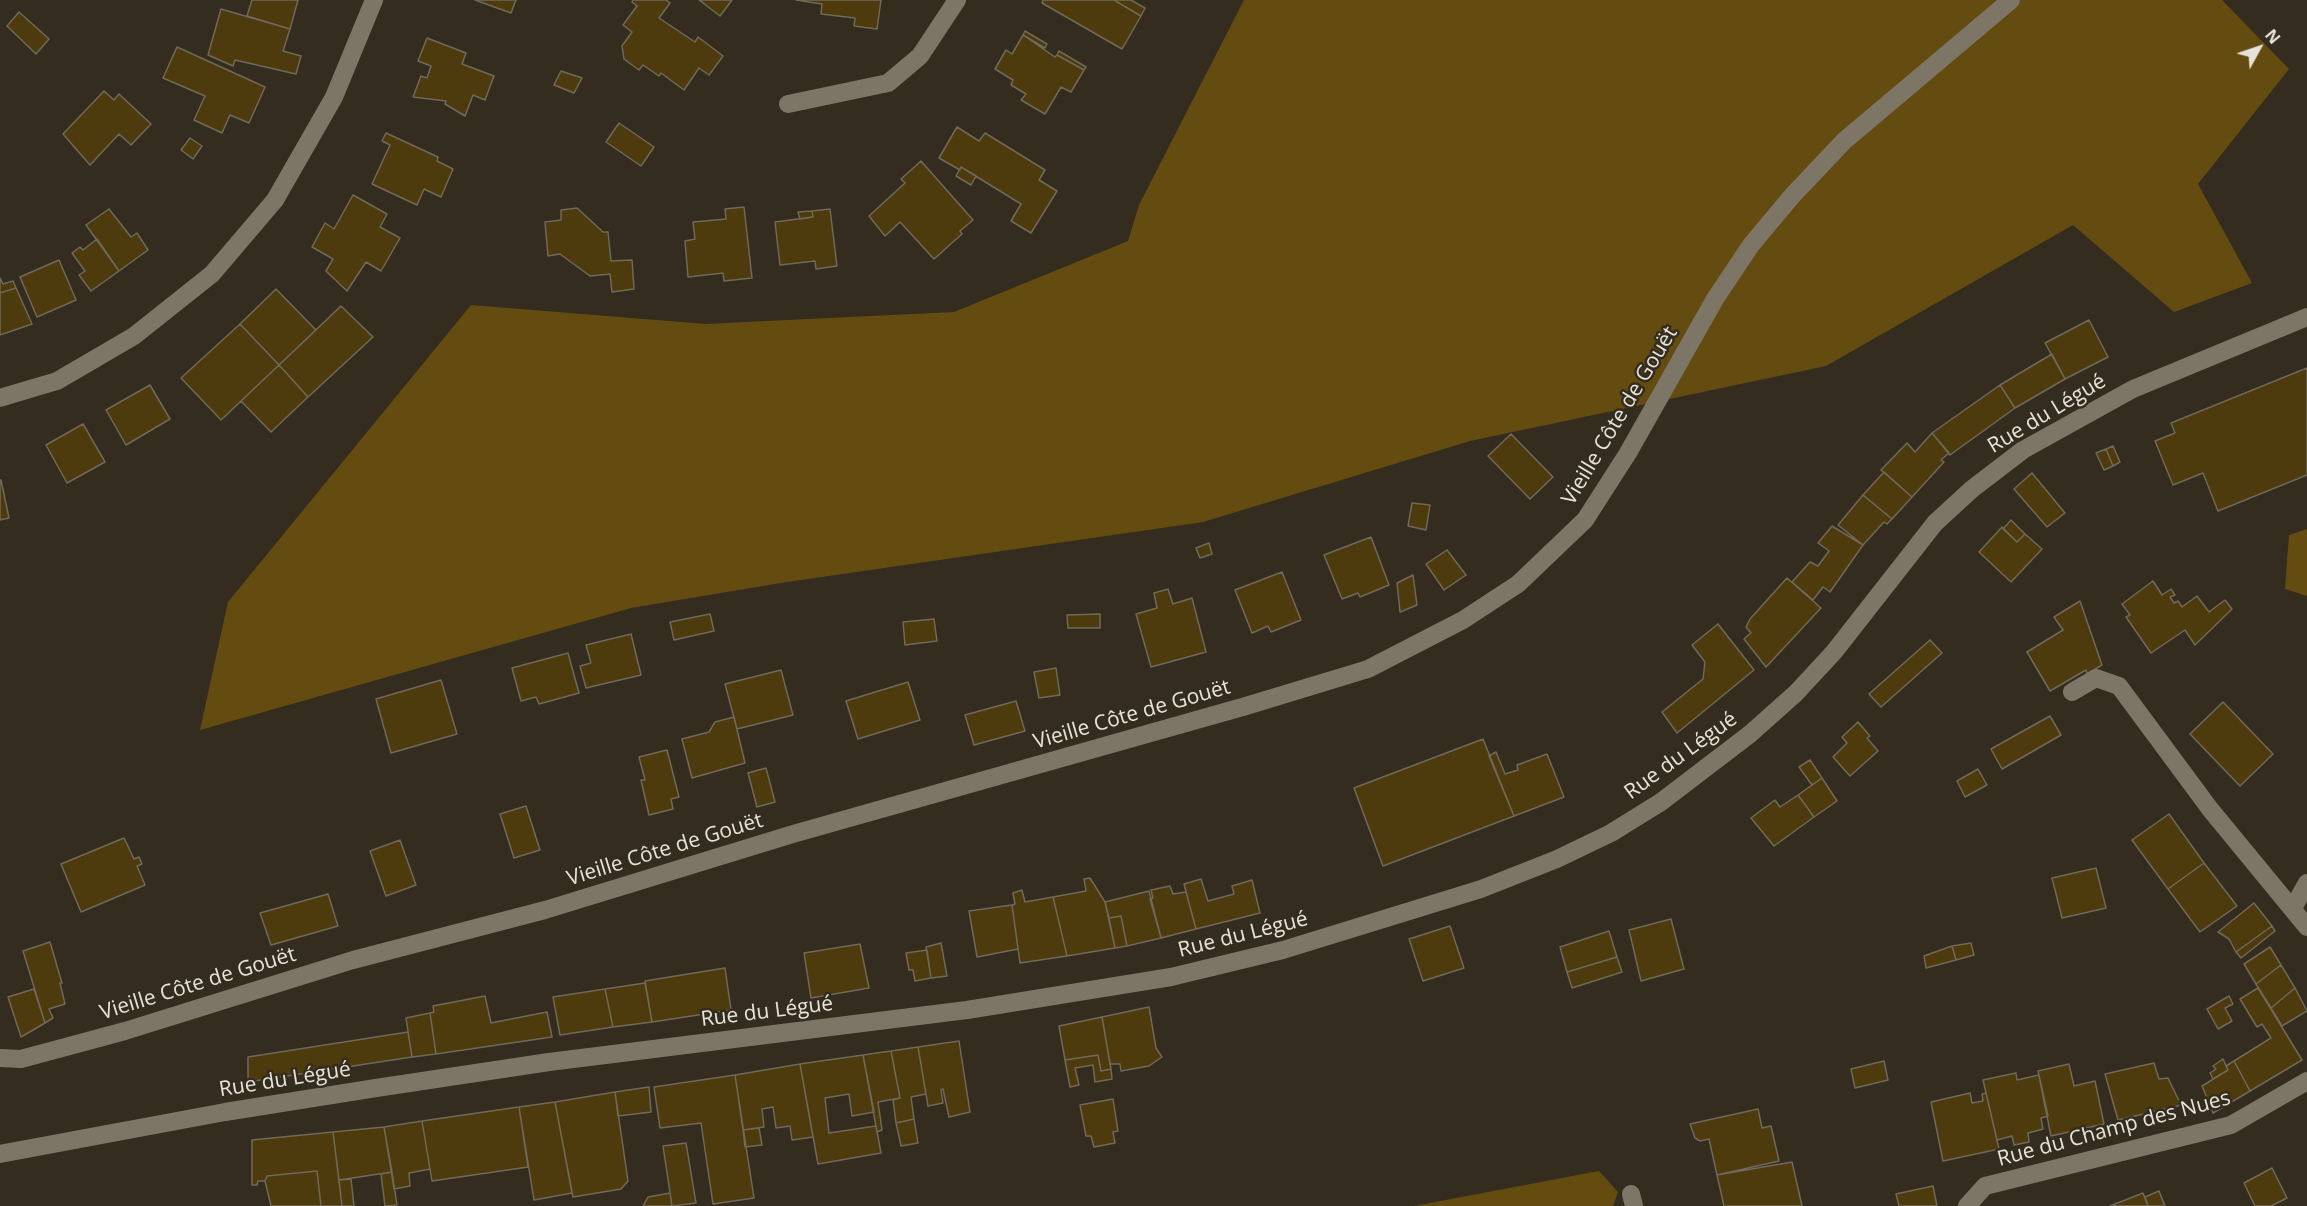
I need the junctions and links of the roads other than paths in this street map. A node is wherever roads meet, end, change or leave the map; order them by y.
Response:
1 (374, 0) edge
2 (957, 0) edge
3 (2011, 0) edge
4 (788, 104) dead end
5 (2307, 317) edge
6 (0, 398) edge
7 (2072, 692) dead end
8 (2307, 883) edge
9 (2293, 908) junction
10 (2307, 927) edge
11 (0, 1058) edge
12 (2307, 1081) edge
13 (0, 1154) edge
14 (1967, 1206) edge

1 - 6 street
2 - 4 street
3 - 11 street, Vieille Côte de Gouët
5 - 13 street, Rue du Légué
7 - 9 street
8 - 9 street
9 - 10 street
12 - 14 street, Rue du Champ des Nues

